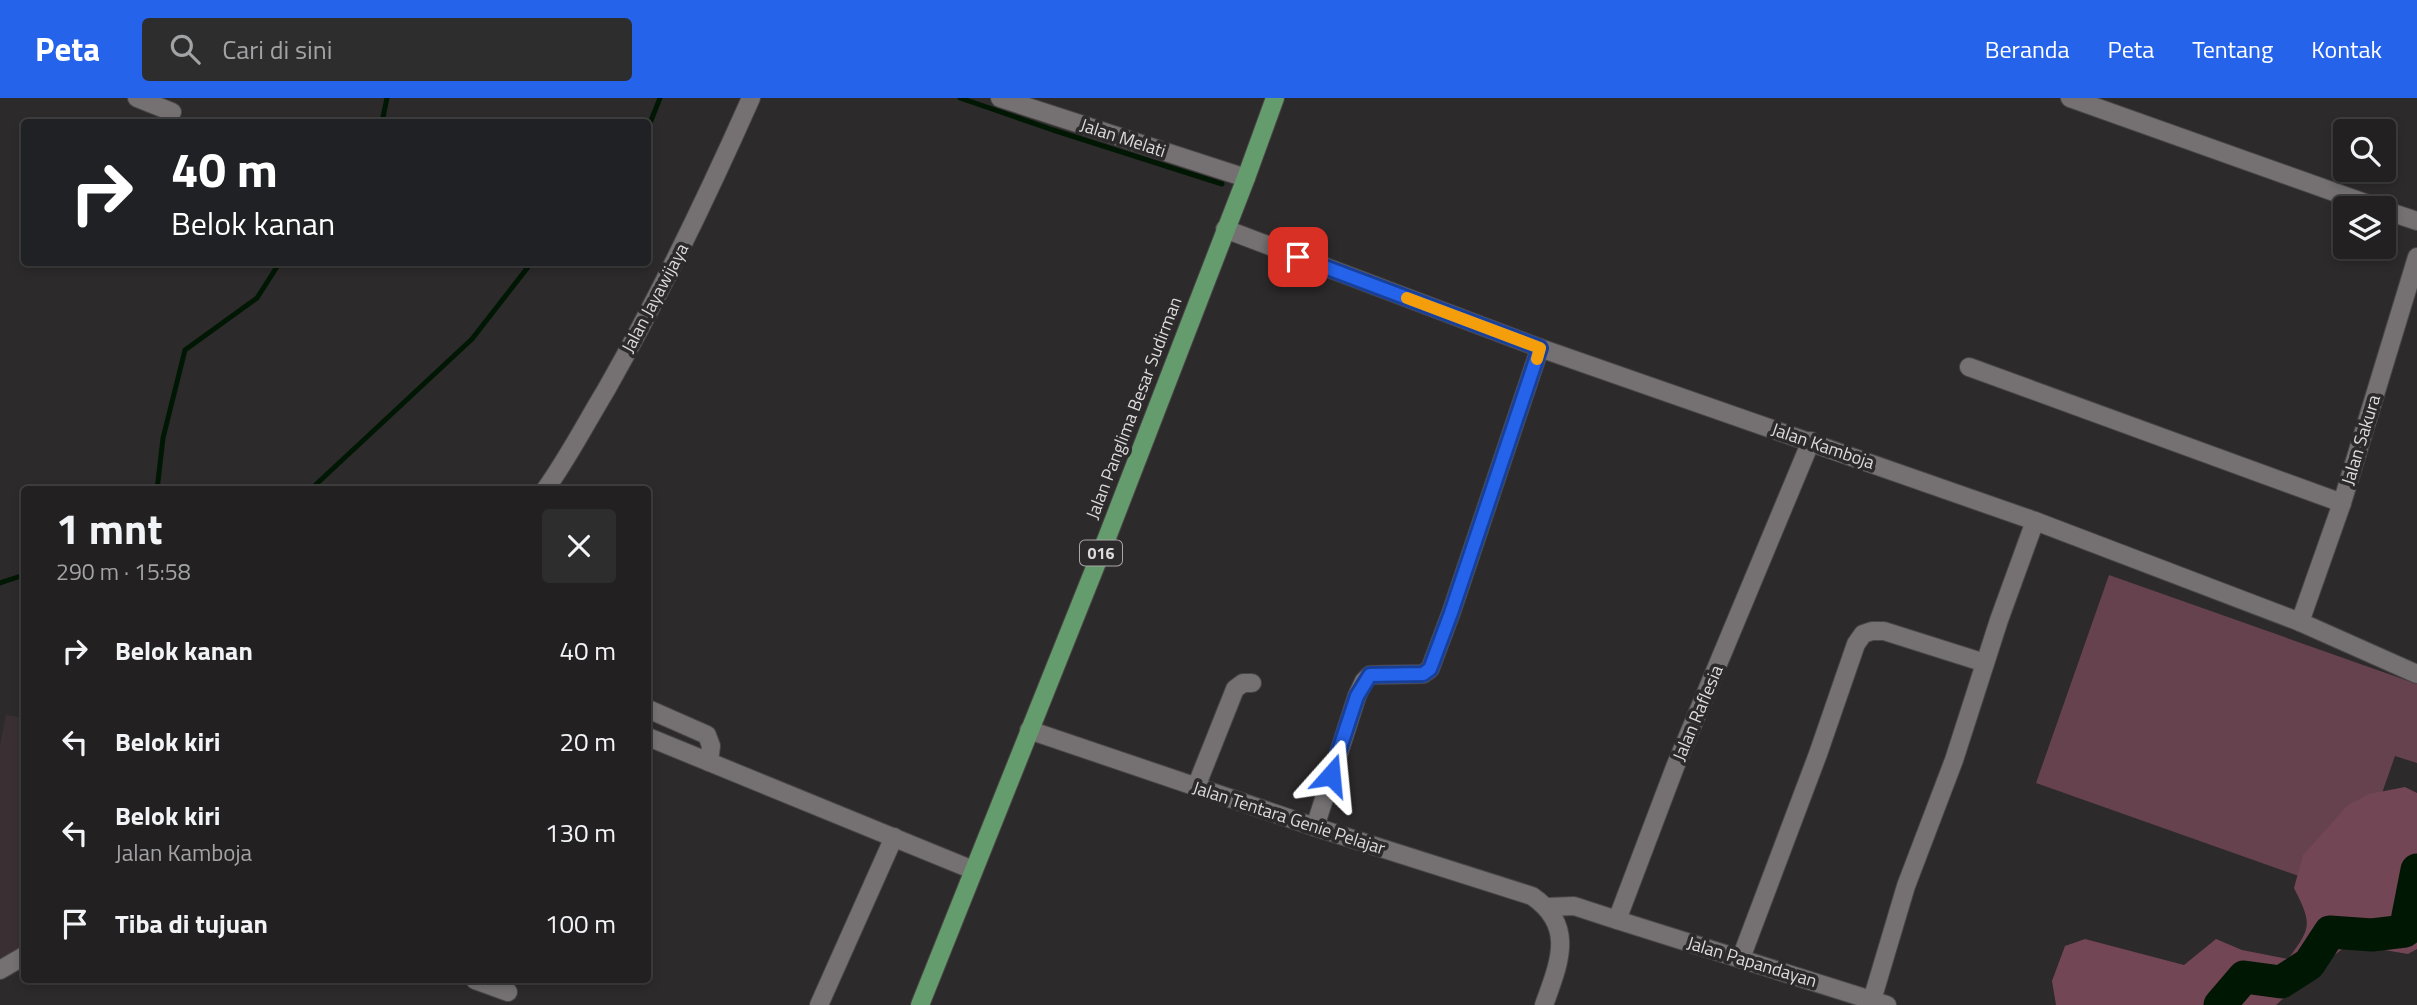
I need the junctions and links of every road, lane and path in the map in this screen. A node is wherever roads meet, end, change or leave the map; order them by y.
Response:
1 (137, 98) edge
2 (751, 98) edge
3 (1000, 98) edge
4 (1275, 98) edge
5 (2070, 98) edge
6 (172, 112) dead end
7 (1246, 178) junction
8 (2345, 196) edge
9 (2396, 214) edge
10 (2417, 221) edge
11 (1225, 229) junction
12 (2417, 257) edge
13 (1540, 348) junction
14 (1969, 367) dead end
15 (1811, 441) junction
16 (548, 486) edge
17 (2342, 503) junction
18 (2035, 520) junction
19 (2300, 622) junction
20 (1985, 663) junction
21 (2417, 674) edge
22 (1252, 683) dead end
23 (651, 710) edge
24 (1029, 730) junction
25 (651, 738) edge
26 (709, 762) junction
27 (1196, 788) junction
28 (1315, 827) junction
29 (894, 837) junction
30 (973, 870) junction
31 (1548, 907) junction
32 (1617, 920) junction
33 (21, 958) edge
34 (1741, 958) junction
35 (0, 970) edge
36 (483, 983) edge
37 (508, 992) edge
38 (1879, 1002) edge
39 (819, 1005) edge
40 (920, 1005) edge
41 (1544, 1005) edge

1 - 6 street
2 - 16 street, Jalan Jayawijaya
3 - 7 street, Jalan Melati
4 - 7 main road, Jalan Panglima Besar Sudirman / 016
5 - 8 street
7 - 11 main road, Jalan Panglima Besar Sudirman / 016
9 - 10 street
11 - 13 street, Jalan Kamboja
11 - 24 main road, Jalan Panglima Besar Sudirman / 016
12 - 17 street, Jalan Sakura
13 - 15 street, Jalan Kamboja
13 - 28 street
14 - 17 street
15 - 18 street, Jalan Kamboja
15 - 32 street, Jalan Raflesia
17 - 19 street, Jalan Sakura
18 - 19 street, Jalan Kamboja
18 - 20 street
19 - 21 street, Jalan Kamboja
20 - 34 street
20 - 38 street
22 - 27 street
23 - 26 street
24 - 27 street, Jalan Tentara Genie Pelajar
24 - 30 main road, Jalan Panglima Besar Sudirman / 016
25 - 26 street
26 - 29 street
27 - 28 street, Jalan Tentara Genie Pelajar
28 - 31 street, Jalan Tentara Genie Pelajar
29 - 30 street
29 - 39 street
30 - 40 main road, Jalan Panglima Besar Sudirman / 016
31 - 32 street
31 - 41 street
32 - 34 street, Jalan Papandayan
33 - 35 street
34 - 38 street, Jalan Papandayan
36 - 37 street

